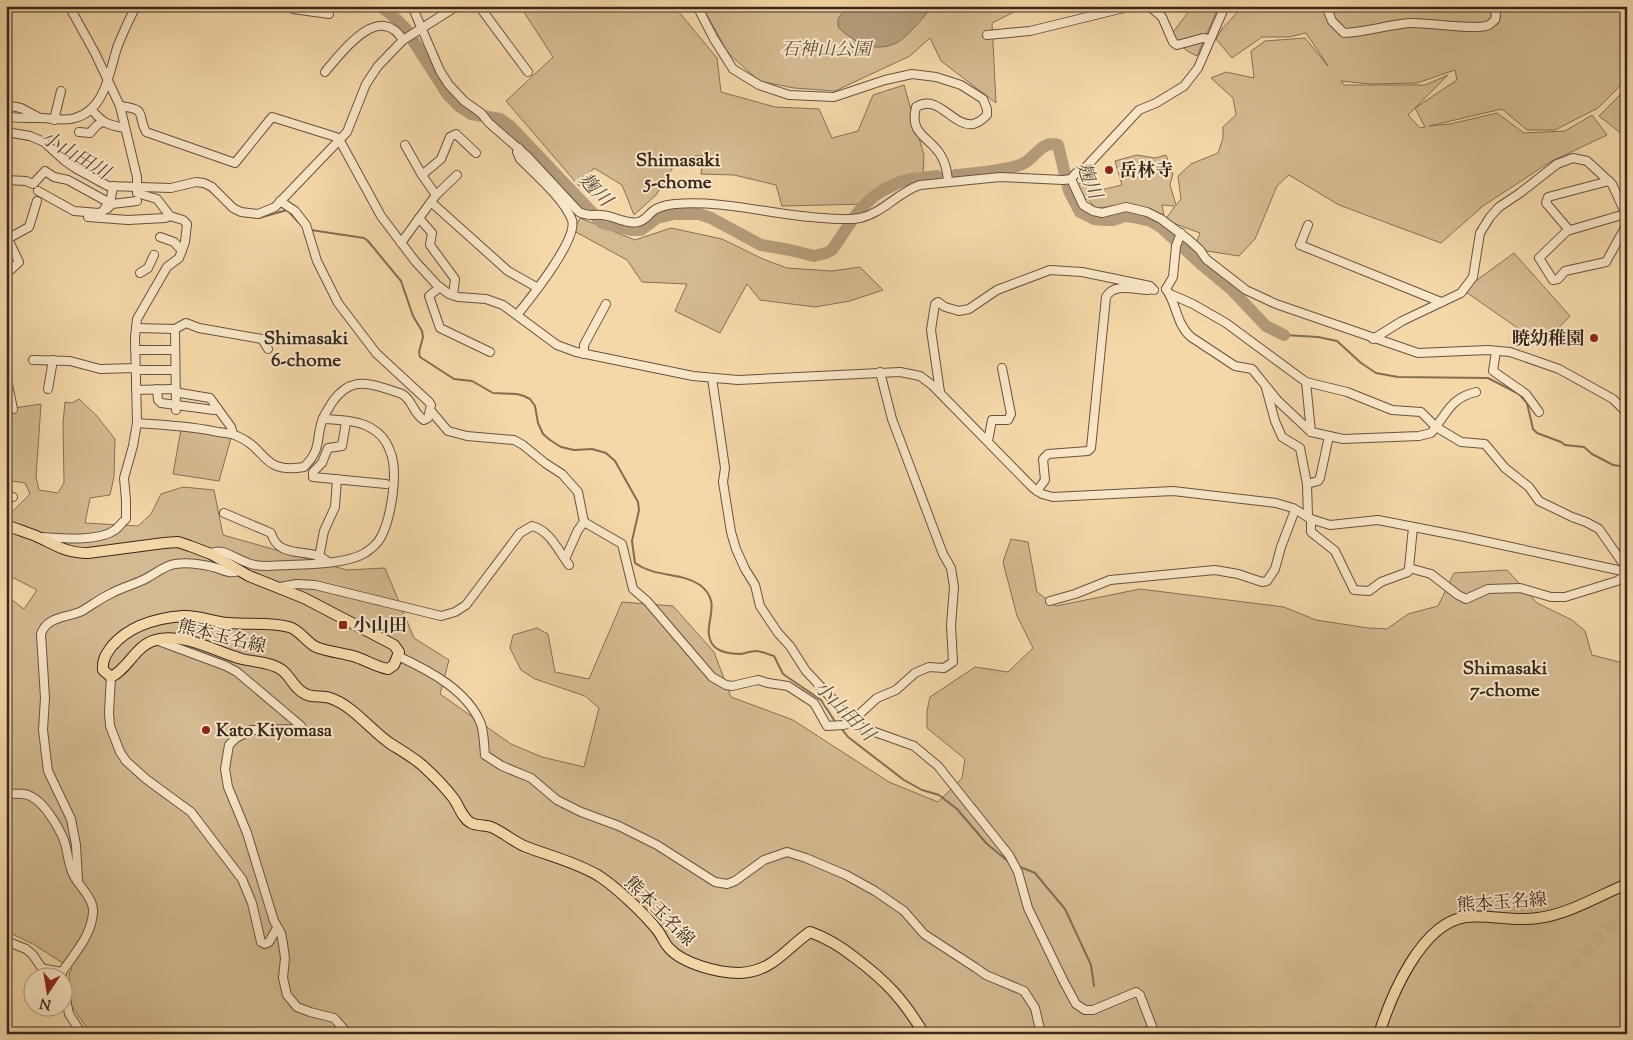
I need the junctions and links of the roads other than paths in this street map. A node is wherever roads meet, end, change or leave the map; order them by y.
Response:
1 (68, 6) edge
2 (136, 6) edge
3 (291, 6) edge
4 (412, 6) edge
5 (457, 6) edge
6 (479, 6) edge
7 (697, 6) edge
8 (1129, 6) edge
9 (1149, 6) edge
10 (1225, 6) edge
11 (1326, 6) edge
12 (1493, 6) edge
13 (328, 14) dead end
14 (420, 28) junction
15 (987, 35) dead end
16 (404, 39) junction
17 (1210, 39) junction
18 (325, 72) dead end
19 (528, 72) dead end
20 (108, 80) junction
21 (61, 91) dead end
22 (6, 105) edge
23 (120, 106) junction
24 (90, 109) junction
25 (6, 116) edge
26 (38, 118) junction
27 (54, 120) junction
28 (103, 122) junction
29 (125, 128) junction
30 (6, 132) edge
31 (79, 132) dead end
32 (340, 141) junction
33 (405, 145) dead end
34 (519, 148) junction
35 (476, 153) dead end
36 (422, 175) junction
37 (457, 175) dead end
38 (6, 180) edge
39 (1068, 180) junction
40 (948, 181) junction
41 (1609, 182) junction
42 (113, 189) junction
43 (38, 191) dead end
44 (138, 192) junction
45 (436, 195) junction
46 (37, 201) dead end
47 (280, 201) junction
48 (108, 202) junction
49 (431, 202) junction
50 (103, 211) junction
51 (74, 215) dead end
52 (1626, 215) edge
53 (170, 216) junction
54 (419, 218) junction
55 (1627, 224) edge
56 (1308, 225) dead end
57 (1569, 230) junction
58 (1180, 235) junction
59 (8, 237) edge
60 (160, 237) dead end
61 (401, 243) junction
62 (182, 251) junction
63 (154, 256) dead end
64 (140, 273) dead end
65 (6, 274) edge
66 (440, 287) junction
67 (538, 288) junction
68 (1154, 290) junction
69 (1168, 292) junction
70 (453, 295) junction
71 (1442, 302) junction
72 (606, 304) dead end
73 (518, 315) junction
74 (136, 328) junction
75 (175, 329) junction
76 (1373, 339) junction
77 (268, 349) dead end
78 (135, 350) junction
79 (175, 350) junction
80 (1496, 351) junction
81 (490, 352) dead end
82 (584, 354) junction
83 (33, 360) dead end
84 (53, 360) junction
85 (1002, 368) dead end
86 (135, 369) junction
87 (175, 370) junction
88 (880, 372) junction
89 (6, 375) edge
90 (712, 378) junction
91 (1306, 382) junction
92 (1264, 383) junction
93 (158, 389) junction
94 (48, 390) dead end
95 (136, 390) junction
96 (176, 391) junction
97 (940, 392) junction
98 (1476, 392) dead end
99 (176, 408) junction
100 (13, 409) dead end
101 (218, 409) junction
102 (430, 410) junction
103 (1539, 412) dead end
104 (1627, 414) edge
105 (323, 418) junction
106 (346, 422) junction
107 (137, 423) junction
108 (1436, 427) junction
109 (1311, 432) junction
110 (233, 434) junction
111 (1329, 436) junction
112 (988, 441) junction
113 (337, 479) junction
114 (386, 484) dead end
115 (1307, 484) junction
116 (1038, 491) junction
117 (1295, 510) junction
118 (224, 513) dead end
119 (1309, 518) junction
120 (584, 522) junction
121 (6, 525) edge
122 (1413, 527) junction
123 (37, 537) junction
124 (211, 554) junction
125 (319, 557) junction
126 (328, 562) junction
127 (1410, 568) junction
128 (238, 571) junction
129 (1627, 572) edge
130 (280, 587) junction
131 (1050, 601) dead end
132 (156, 640) junction
133 (399, 652) junction
134 (111, 677) junction
135 (848, 724) junction
136 (6, 794) edge
137 (78, 880) junction
138 (1627, 884) edge
139 (277, 928) junction
140 (6, 940) edge
141 (43, 968) edge
142 (67, 968) edge
143 (71, 1018) edge
144 (82, 1034) edge
145 (348, 1034) edge
146 (924, 1034) edge
147 (1041, 1034) edge
148 (1155, 1034) edge
149 (1379, 1034) edge

1 - 20 street
2 - 20 street
3 - 13 street
4 - 14 street
5 - 14 street
6 - 19 street
7 - 40 street
8 - 15 street
9 - 17 street
10 - 17 street
11 - 12 street
14 - 16 street
14 - 34 street
16 - 18 street
16 - 32 street
17 - 39 street
20 - 23 street
20 - 24 street
21 - 27 street
22 - 26 street
23 - 29 street
23 - 32 street
24 - 27 street
24 - 28 street
25 - 26 street
26 - 27 street
28 - 29 street
28 - 31 street
29 - 44 street
30 - 42 street
32 - 47 street
32 - 61 street
33 - 36 street
34 - 40 street
34 - 67 street
35 - 36 street
36 - 45 street
37 - 45 street
38 - 48 street
39 - 40 street
39 - 58 street
41 - 52 street
41 - 57 street
41 - 71 street
42 - 44 street
42 - 48 street
43 - 50 street
44 - 47 street
44 - 50 street
44 - 53 street
45 - 49 street
46 - 59 street
47 - 102 street
48 - 50 street
49 - 54 street
49 - 67 street
51 - 53 street
52 - 57 street
53 - 62 street
54 - 61 street
54 - 70 street
55 - 57 street
56 - 71 street
58 - 69 street
58 - 76 street
59 - 65 street
60 - 62 street
61 - 66 street
62 - 74 street
63 - 64 street
66 - 70 street
66 - 81 street
67 - 73 street
68 - 69 street
68 - 97 street
68 - 116 street
69 - 91 street
69 - 92 street
70 - 73 street
71 - 76 street
72 - 82 street
73 - 82 street
74 - 75 street
74 - 78 street
75 - 77 street
75 - 79 street
76 - 80 street
78 - 79 street
78 - 86 street
79 - 87 street
80 - 103 street
80 - 104 street
82 - 90 street
83 - 84 street
84 - 86 street
84 - 94 street
85 - 112 street
86 - 87 street
86 - 95 street
87 - 96 street
88 - 90 street
88 - 97 street
88 - 135 street
89 - 100 street
90 - 135 street
91 - 108 street
91 - 109 street
92 - 109 street
92 - 115 street
93 - 95 street
93 - 96 street
93 - 99 street
95 - 107 street
96 - 99 street
96 - 101 street
97 - 112 street
98 - 108 street
99 - 101 street
101 - 110 street
102 - 105 street
102 - 120 street
105 - 106 street
105 - 110 street
106 - 113 street
106 - 126 street
107 - 110 street
107 - 123 street
108 - 111 street
108 - 129 street
109 - 111 street
111 - 115 street
112 - 116 street
113 - 114 street
113 - 125 street
115 - 119 street
116 - 117 street
117 - 119 street
117 - 131 street
118 - 125 street
119 - 122 street
119 - 127 street
120 - 130 street
120 - 135 street
121 - 123 main road
122 - 127 street
122 - 129 street
123 - 124 main road
124 - 126 street
124 - 128 main road
125 - 126 street
127 - 129 street
128 - 130 main road
128 - 137 street
130 - 133 main road
132 - 134 main road, 熊本玉名線
132 - 139 street
132 - 146 main road, 熊本玉名線
133 - 134 main road, 熊本玉名線
133 - 147 street
134 - 139 street
135 - 148 street
136 - 137 street
137 - 142 street
138 - 149 main road, 熊本玉名線
139 - 145 street
140 - 141 street
143 - 144 street

